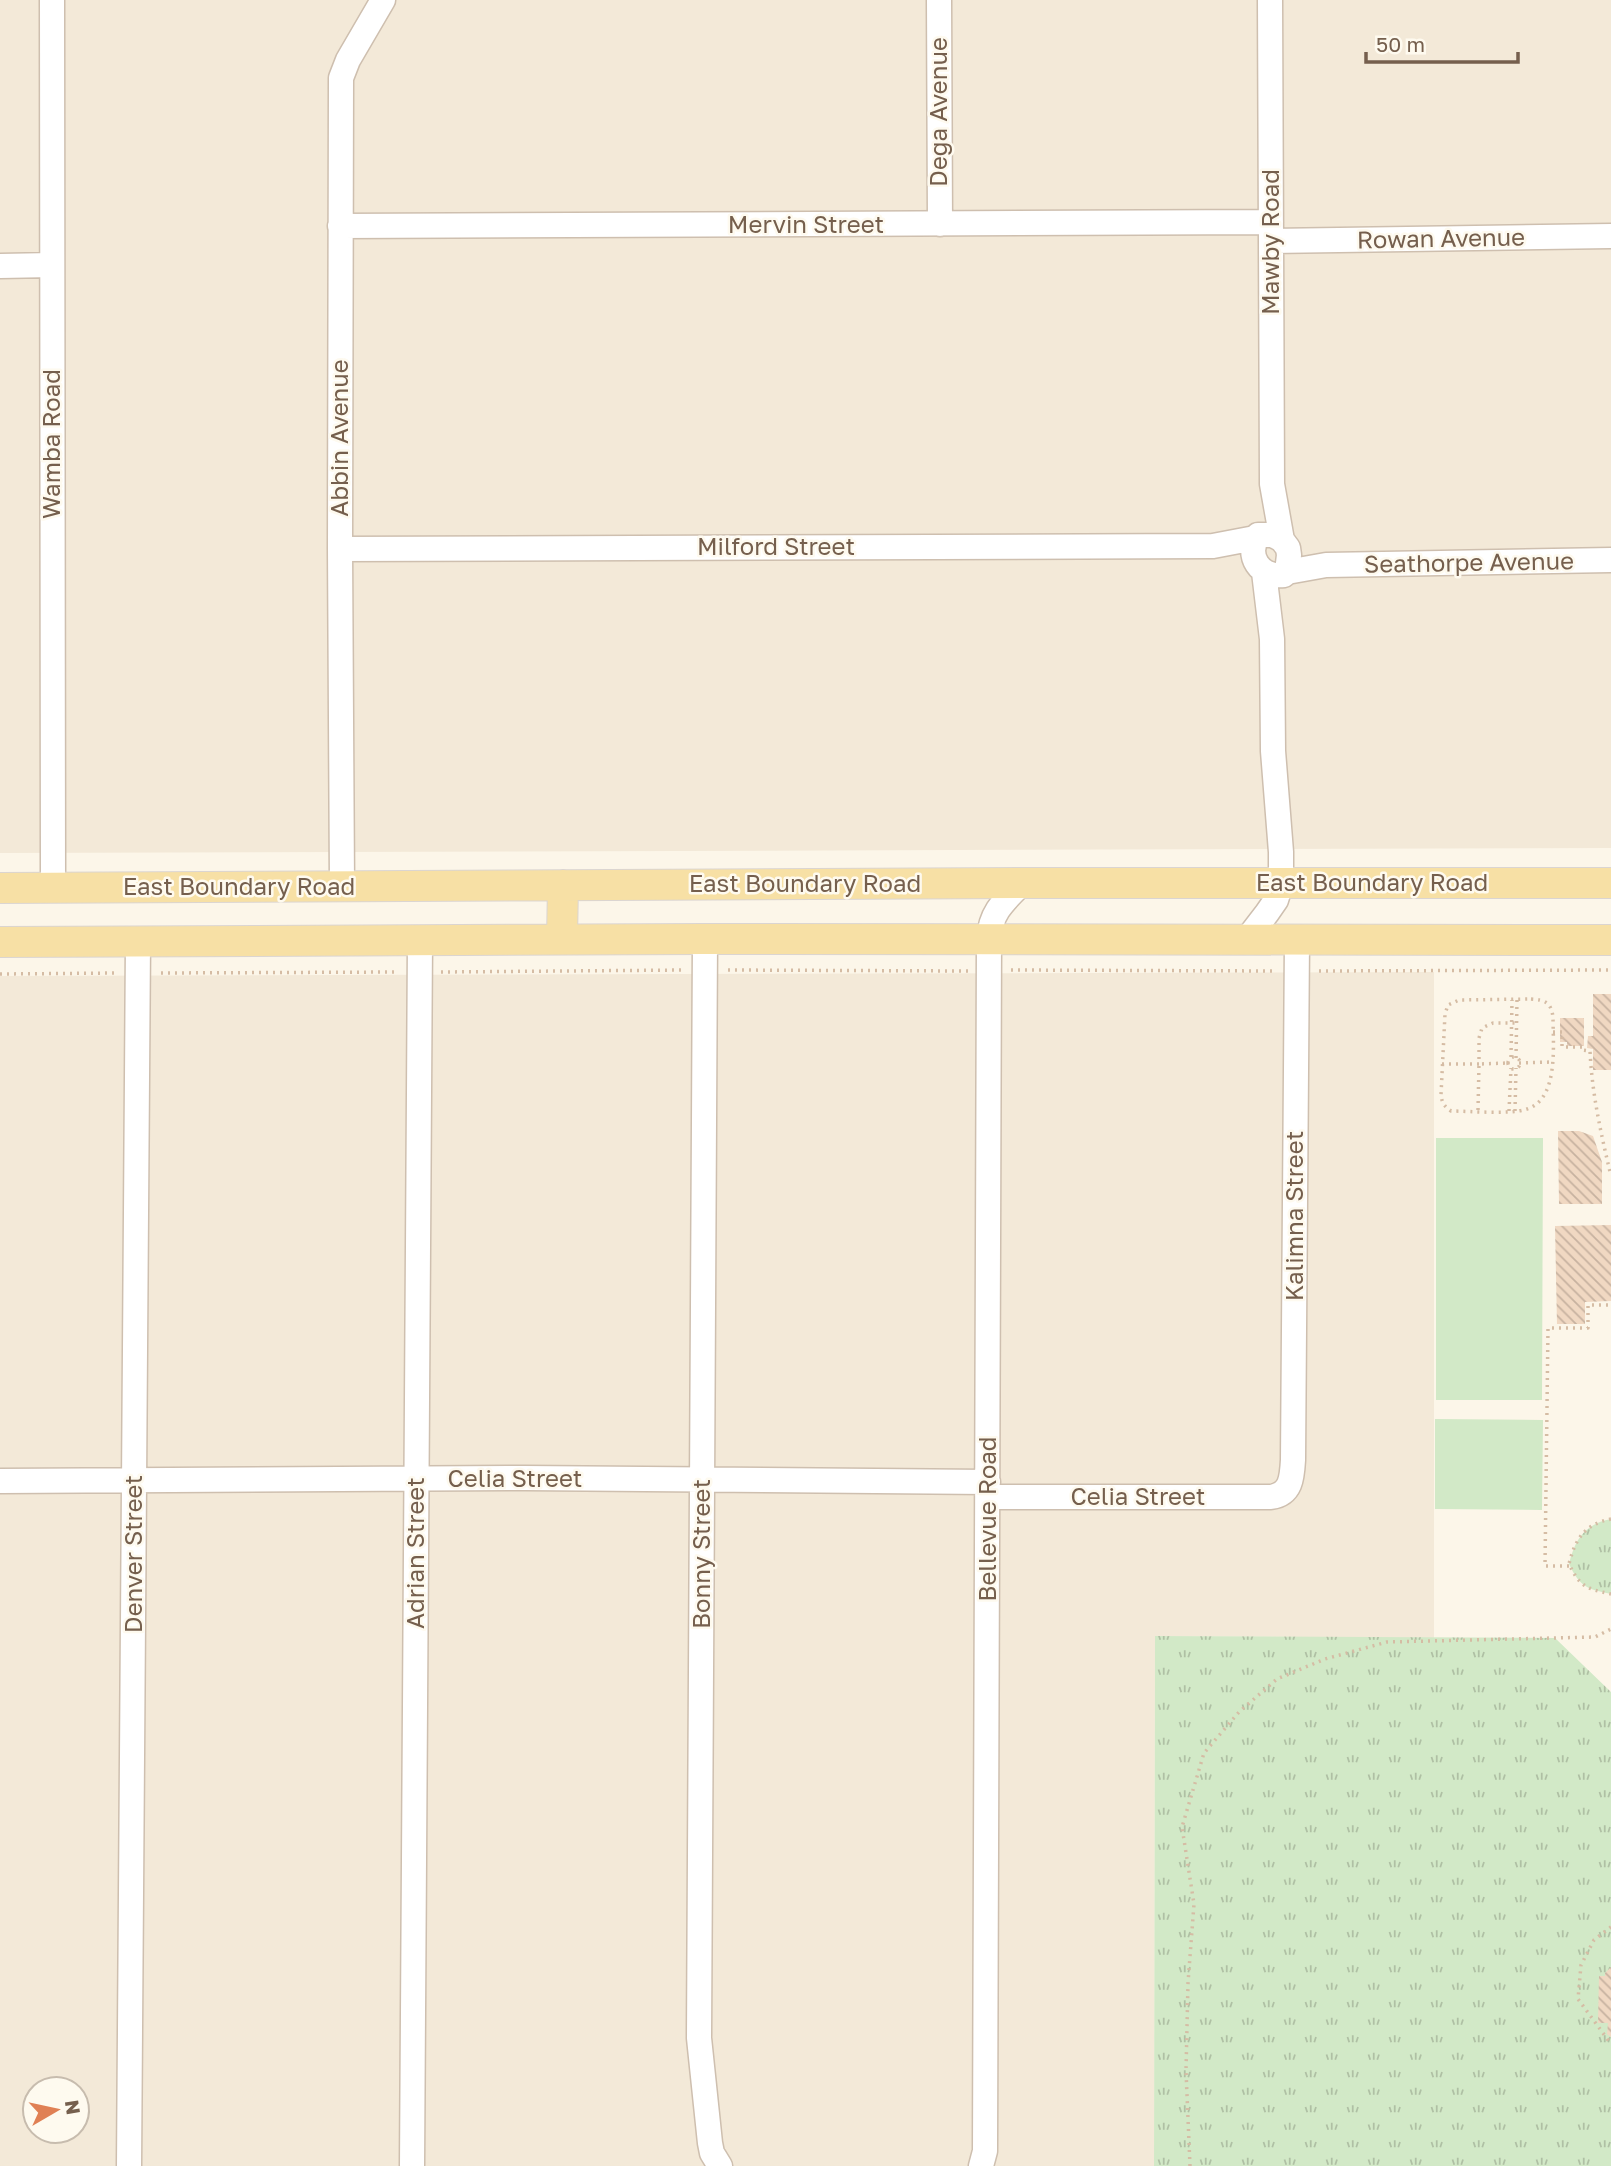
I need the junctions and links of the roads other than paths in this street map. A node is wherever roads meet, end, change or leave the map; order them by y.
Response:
1 (52, 0) edge
2 (383, 0) edge
3 (939, 0) edge
4 (1270, 0) edge
5 (940, 224) junction
6 (340, 226) junction
7 (1271, 232) junction
8 (1611, 236) edge
9 (0, 265) edge
10 (52, 265) junction
11 (340, 549) junction
12 (1271, 555) junction
13 (1611, 560) edge
14 (1022, 883) junction
15 (1611, 883) edge
16 (1272, 884) junction
17 (563, 885) junction
18 (342, 886) junction
19 (0, 888) edge
20 (53, 888) junction
21 (562, 939) junction
22 (705, 939) junction
23 (989, 939) junction
24 (1247, 939) junction
25 (420, 940) junction
26 (1297, 940) junction
27 (1611, 940) edge
28 (138, 941) junction
29 (0, 942) edge
30 (416, 1479) junction
31 (134, 1480) junction
32 (702, 1480) junction
33 (0, 1481) edge
34 (988, 1490) junction
35 (1286, 1490) joint
36 (130, 2166) edge
37 (412, 2166) edge
38 (720, 2166) edge
39 (981, 2166) edge

1 - 10 street, Wamba Road
2 - 6 street, Abbin Avenue
3 - 5 street, Dega Avenue
4 - 7 street, Mawby Road
5 - 6 street, Mervin Street
5 - 7 street, Mervin Street
6 - 11 street, Abbin Avenue
7 - 8 street, Rowan Avenue
7 - 12 street, Mawby Road
9 - 10 street
10 - 20 street, Wamba Road
11 - 12 street, Milford Street
11 - 18 street, Abbin Avenue
12 - 13 street, Seathorpe Avenue
12 - 16 street, Mawby Road
14 - 16 main road, East Boundary Road
14 - 17 main road, East Boundary Road
14 - 23 street, Bellevue Road
15 - 16 main road, East Boundary Road
16 - 24 street, Mawby Road
17 - 18 main road, East Boundary Road
17 - 21 main road
18 - 20 main road, East Boundary Road
19 - 20 main road, East Boundary Road
21 - 22 main road
21 - 25 main road
22 - 23 main road
22 - 32 street, Bonny Street
23 - 24 main road
23 - 34 street, Bellevue Road
24 - 26 main road
25 - 28 main road
25 - 30 street, Adrian Street
26 - 27 main road
26 - 35 street, Kalimna Street
28 - 29 main road
28 - 31 street, Denver Street
30 - 31 street, Celia Street
30 - 32 street, Celia Street
30 - 37 street, Adrian Street
31 - 33 street, Celia Street
31 - 36 street, Denver Street
32 - 34 street, Celia Street
32 - 38 street, Bonny Street
34 - 35 street, Celia Street
34 - 39 street, Bellevue Road

